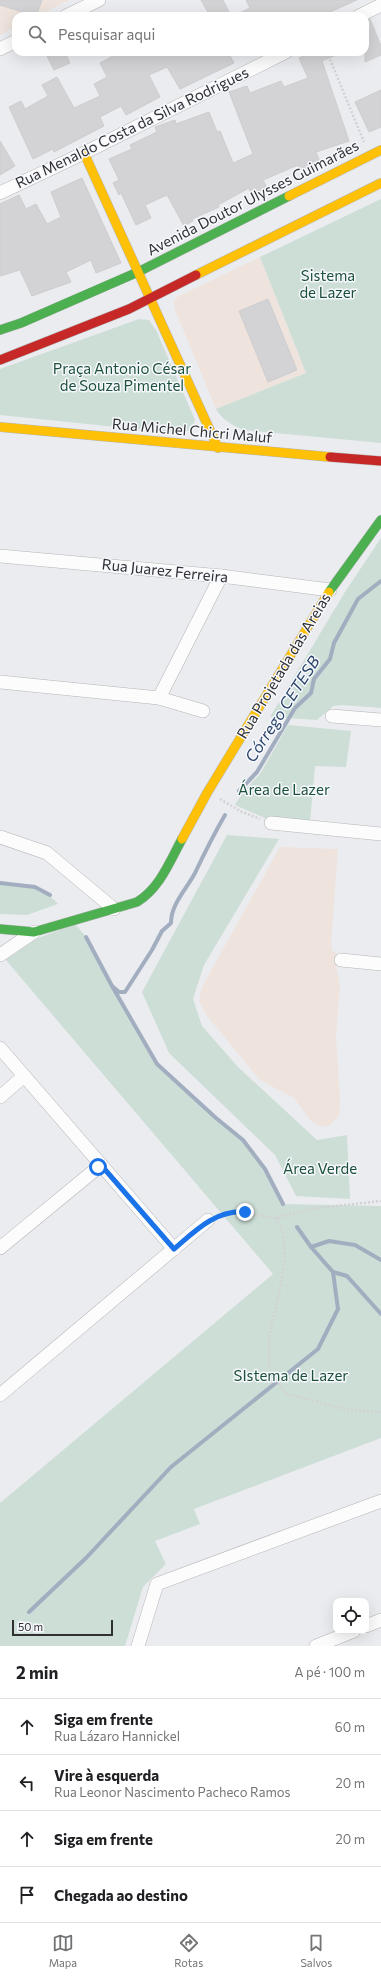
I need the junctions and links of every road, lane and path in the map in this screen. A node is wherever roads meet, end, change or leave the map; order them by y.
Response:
1 (99, 0) edge
2 (285, 0) edge
3 (381, 5) edge
4 (74, 12) edge
5 (292, 12) edge
6 (367, 12) edge
7 (12, 43) edge
8 (0, 49) edge
9 (278, 56) edge
10 (329, 56) edge
11 (381, 150) edge
12 (84, 153) junction
13 (370, 156) junction
14 (381, 183) edge
15 (0, 193) edge
16 (138, 272) junction
17 (150, 299) junction
18 (0, 330) edge
19 (0, 360) edge
20 (0, 427) edge
21 (218, 448) junction
22 (381, 461) edge
23 (381, 520) edge
24 (0, 556) edge
25 (221, 576) junction
26 (330, 590) junction
27 (0, 682) edge
28 (159, 698) junction
29 (203, 711) dead end
30 (332, 716) dead end
31 (381, 720) edge
32 (220, 799) dead end
33 (271, 823) joint
34 (381, 834) edge
35 (0, 837) edge
36 (114, 909) junction
37 (0, 929) edge
38 (39, 931) junction
39 (0, 955) edge
40 (341, 960) dead end
41 (381, 964) edge
42 (0, 1048) edge
43 (24, 1076) junction
44 (0, 1097) edge
45 (101, 1165) junction
46 (381, 1201) edge
47 (276, 1218) junction
48 (208, 1220) joint
49 (0, 1248) edge
50 (174, 1249) junction
51 (0, 1396) edge
52 (381, 1412) edge
53 (381, 1500) edge
54 (381, 1620) edge
55 (369, 1625) edge
56 (348, 1634) edge
57 (332, 1643) edge
58 (138, 1646) edge
59 (316, 1646) edge

1 - 4 street
2 - 5 path
3 - 6 street
7 - 8 street
9 - 12 street, Rua Menaldo Costa da Silva Rodrigues
10 - 13 path
11 - 13 street, Avenida Doutor Ulysses Guimarães
12 - 15 street, Rua Menaldo Costa da Silva Rodrigues
12 - 16 street
13 - 16 street, Avenida Doutor Ulysses Guimarães
14 - 17 street
16 - 17 street, Avenida Doutor Ulysses Guimarães
16 - 18 street, Avenida Doutor Ulysses Guimarães
17 - 19 street
17 - 21 street, Avenida Doutor Ulysses Guimarães
20 - 21 street, Rua Michel Chicri Maluf
21 - 22 street, Rua Michel Chicri Maluf
23 - 26 street, Rua Projetada das Areias
24 - 25 street, Rua Juarez Ferreira
25 - 26 street, Rua Juarez Ferreira
25 - 28 street
26 - 36 street, Rua Projetada das Areias
27 - 28 street
28 - 29 street
30 - 31 street
32 - 33 path
33 - 34 street
35 - 36 street
36 - 38 street, Rua Projetada das Areias
37 - 38 street
38 - 39 street
40 - 41 street
42 - 43 street
43 - 44 street
43 - 45 street
45 - 49 street
45 - 50 street
46 - 47 path
47 - 48 path
47 - 52 path
48 - 50 street
50 - 51 street
53 - 58 street
54 - 55 street
56 - 57 street
57 - 59 street

